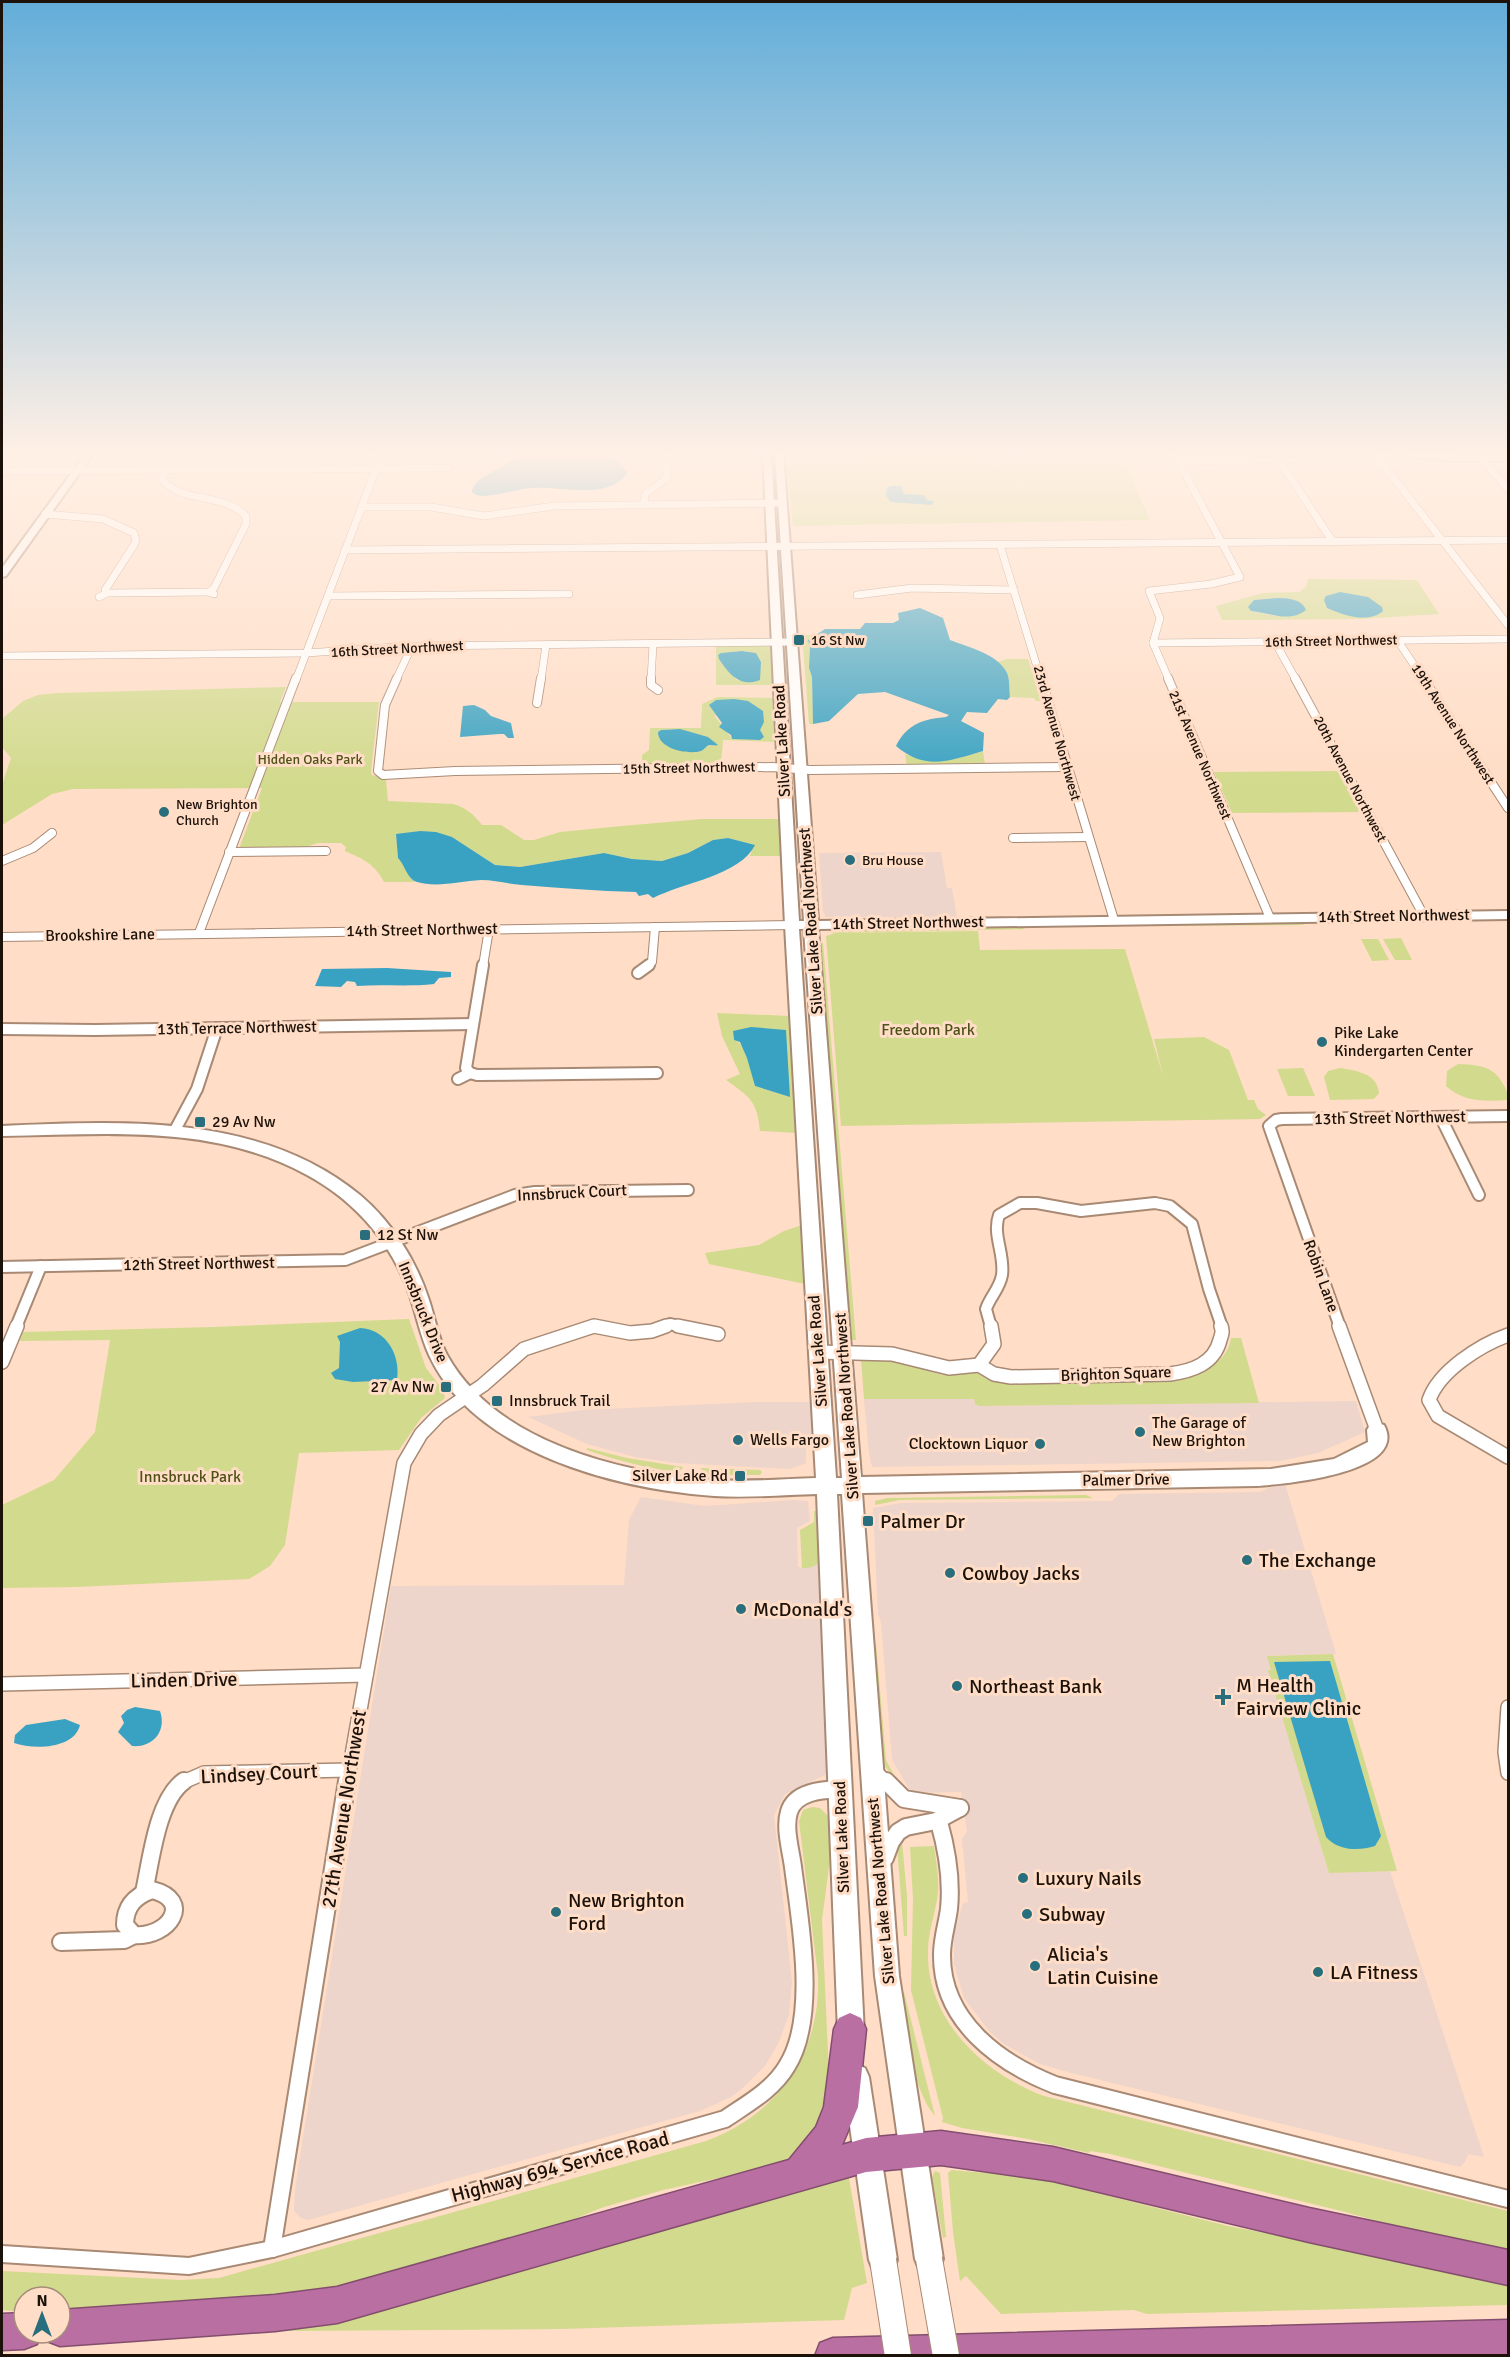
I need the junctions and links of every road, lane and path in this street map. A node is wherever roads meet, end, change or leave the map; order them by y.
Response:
1 (122, 563) edge
2 (227, 563) edge
3 (340, 563) edge
4 (780, 563) edge
5 (1006, 563) edge
6 (1233, 563) edge
7 (1460, 563) edge
8 (1014, 590) junction
9 (107, 593) junction
10 (569, 594) dead end
11 (857, 595) dead end
12 (328, 596) junction
13 (99, 597) dead end
14 (1509, 625) edge
15 (1509, 639) edge
16 (1398, 641) junction
17 (785, 642) junction
18 (1275, 642) junction
19 (1153, 643) junction
20 (653, 644) junction
21 (546, 645) junction
22 (412, 646) junction
23 (306, 653) junction
24 (2, 656) edge
25 (658, 690) dead end
26 (537, 703) dead end
27 (1067, 767) junction
28 (783, 768) junction
29 (800, 770) junction
30 (1509, 808) edge
31 (52, 833) dead end
32 (1088, 837) junction
33 (1013, 838) dead end
34 (326, 851) dead end
35 (229, 852) junction
36 (2, 861) edge
37 (1509, 915) edge
38 (1424, 916) junction
39 (1269, 918) junction
40 (1114, 920) junction
41 (792, 925) junction
42 (811, 925) junction
43 (655, 927) junction
44 (489, 929) junction
45 (199, 933) junction
46 (2, 937) edge
47 (638, 973) dead end
48 (473, 1024) junction
49 (217, 1028) junction
50 (2, 1029) edge
51 (470, 1073) junction
52 (657, 1073) dead end
53 (458, 1079) dead end
54 (1509, 1116) edge
55 (1442, 1118) junction
56 (1272, 1122) joint
57 (175, 1130) junction
58 (2, 1131) edge
59 (688, 1190) dead end
60 (1479, 1195) dead end
61 (392, 1242) junction
62 (41, 1266) junction
63 (2, 1267) edge
64 (718, 1334) dead end
65 (1509, 1335) edge
66 (818, 1352) junction
67 (844, 1352) junction
68 (2, 1362) edge
69 (979, 1365) junction
70 (467, 1395) junction
71 (1377, 1430) joint
72 (1509, 1457) edge
73 (827, 1486) junction
74 (853, 1486) junction
75 (366, 1675) junction
76 (2, 1684) edge
77 (1509, 1707) edge
78 (871, 1767) junction
79 (349, 1770) junction
80 (1509, 1773) edge
81 (840, 1789) junction
82 (939, 1822) junction
83 (879, 1881) junction
84 (144, 1892) junction
85 (134, 1935) junction
86 (61, 1942) dead end
87 (850, 2029) junction
88 (912, 2149) junction
89 (866, 2155) junction
90 (800, 2173) junction
91 (1509, 2199) edge
92 (272, 2249) junction
93 (2, 2254) edge
94 (1509, 2268) edge
95 (72, 2327) edge
96 (1509, 2338) edge
97 (833, 2355) edge
98 (898, 2355) edge
99 (946, 2355) edge

1 - 9 street
2 - 9 street
3 - 12 street
4 - 17 main road, Silver Lake Road
5 - 8 street, 23rd Avenue Northwest
6 - 19 street
7 - 14 street
8 - 11 street
8 - 27 street, 23rd Avenue Northwest
9 - 13 street
10 - 12 street
12 - 23 street
15 - 16 street, 16th Street Northwest
16 - 18 street, 16th Street Northwest
16 - 30 street, 19th Avenue Northwest
17 - 20 street, 16th Street Northwest
17 - 28 main road, Silver Lake Road
17 - 29 main road, Silver Lake Road Northwest
18 - 19 street, 16th Street Northwest
18 - 38 street, 20th Avenue Northwest
19 - 39 street, 21st Avenue Northwest
20 - 21 street, 16th Street Northwest
20 - 25 street
21 - 22 street, 16th Street Northwest
21 - 26 street
22 - 23 street, 16th Street Northwest
22 - 28 street, 15th Street Northwest
23 - 24 street, 16th Street Northwest
23 - 35 street
27 - 29 street, 15th Street Northwest
27 - 32 street, 23rd Avenue Northwest
28 - 29 street, 15th Street Northwest
28 - 41 main road, Silver Lake Road
29 - 42 main road, Silver Lake Road Northwest
31 - 36 street
32 - 33 street
32 - 40 street, 23rd Avenue Northwest
34 - 35 street
35 - 45 street
37 - 38 main road, 14th Street Northwest
38 - 39 main road, 14th Street Northwest
39 - 40 main road, 14th Street Northwest
40 - 42 main road, 14th Street Northwest
41 - 42 main road, 14th Street Northwest
41 - 43 street, 14th Street Northwest
41 - 66 main road, Silver Lake Road
42 - 67 main road, Silver Lake Road Northwest
43 - 44 street, 14th Street Northwest
43 - 47 street
44 - 45 street, 14th Street Northwest
44 - 48 street
45 - 46 street, Brookshire Lane
48 - 49 street, 13th Terrace Northwest
48 - 51 street
49 - 50 street, 13th Terrace Northwest
49 - 57 street
51 - 52 street
51 - 53 street
54 - 55 street, 13th Street Northwest
55 - 56 street, 13th Street Northwest
55 - 60 street
56 - 71 street, Robin Lane
57 - 58 main road, Innsbruck Drive
57 - 61 main road, Innsbruck Drive
59 - 61 street, Innsbruck Court
61 - 62 street, 12th Street Northwest
61 - 70 main road, Innsbruck Drive
62 - 63 street, 12th Street Northwest
62 - 68 street
64 - 70 street
65 - 72 street
66 - 67 street
66 - 73 main road, Silver Lake Road
67 - 69 street
67 - 74 main road, Silver Lake Road Northwest
69 - 69 street, Brighton Square
70 - 73 main road, Innsbruck Drive
70 - 75 street, 27th Avenue Northwest
71 - 74 main road, Palmer Drive
73 - 74 main road, Innsbruck Drive
73 - 81 main road, Silver Lake Road
74 - 78 main road, Silver Lake Road Northwest
75 - 76 street, Linden Drive
75 - 79 street, 27th Avenue Northwest
77 - 80 street
78 - 82 street
78 - 83 main road, Silver Lake Road Northwest
79 - 84 street, Lindsey Court
79 - 92 street, 27th Avenue Northwest
81 - 87 main road, Silver Lake Road
81 - 92 street, Highway 694 Service Road
82 - 83 street
82 - 91 street
83 - 88 main road, Silver Lake Road Northwest
84 - 85 street, Lindsey Court
84 - 85 street
85 - 86 street
87 - 89 main road, Silver Lake Road
87 - 90 highway
88 - 89 highway
88 - 94 highway
88 - 99 main road, Silver Lake Road Northwest, bridge
89 - 90 highway
89 - 98 main road, Silver Lake Road, bridge
90 - 95 highway
92 - 93 street, Highway 694 Service Road
96 - 97 highway

